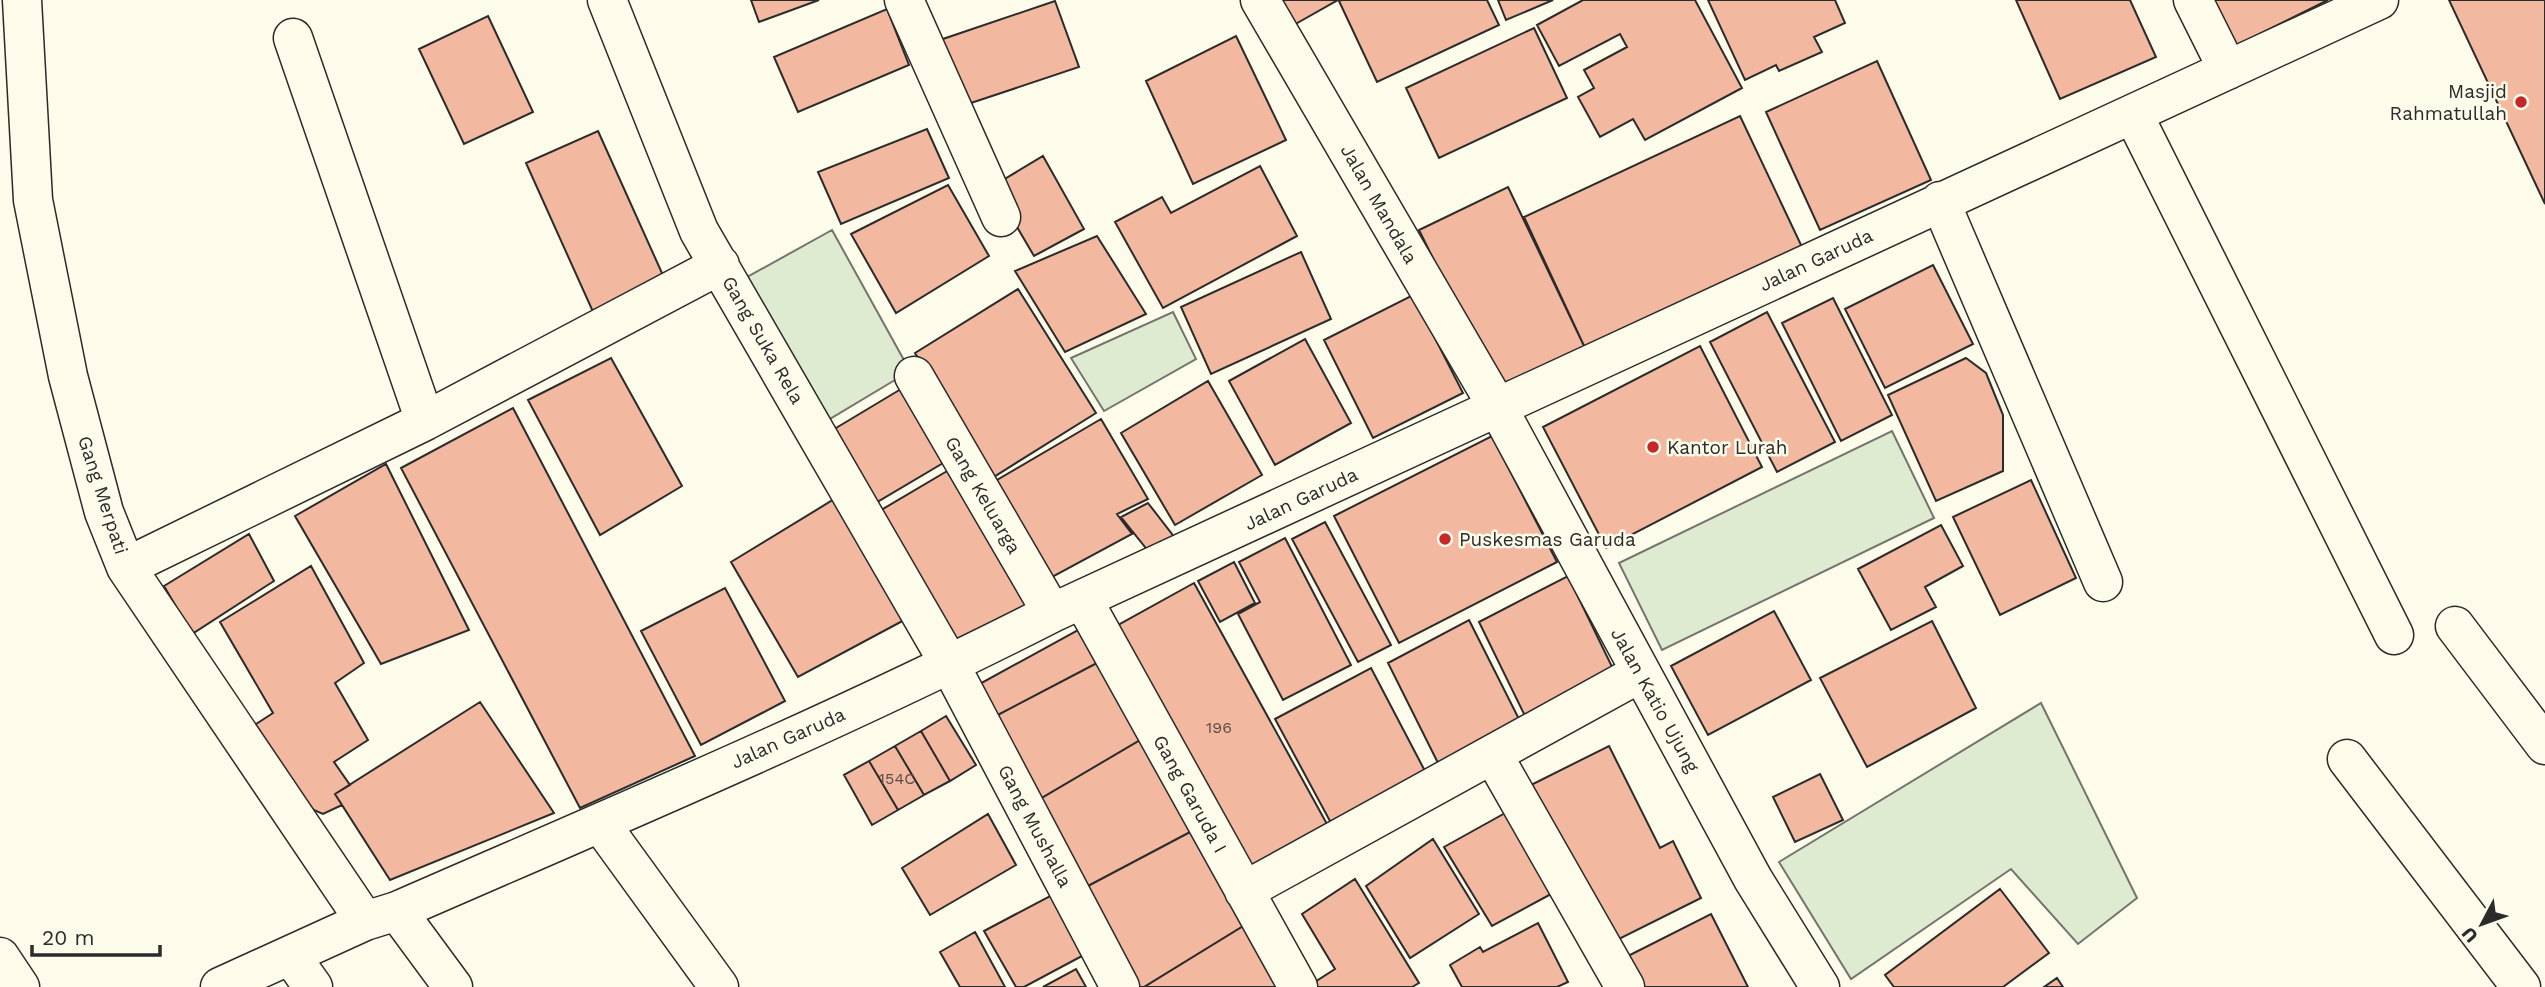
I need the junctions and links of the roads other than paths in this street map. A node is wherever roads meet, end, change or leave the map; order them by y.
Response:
1 (22, 0) edge
2 (607, 0) edge
3 (904, 0) edge
4 (1260, 0) edge
5 (2193, 0) edge
6 (2379, 0) edge
7 (293, 38) dead end
8 (2228, 70) junction
9 (2133, 114) junction
10 (1940, 201) junction
11 (1001, 217) dead end
12 (720, 265) junction
13 (914, 376) dead end
14 (1499, 408) junction
15 (425, 421) junction
16 (126, 567) junction
17 (2103, 582) dead end
18 (1068, 607) junction
19 (2455, 626) dead end
20 (2394, 635) dead end
21 (950, 665) junction
22 (1640, 673) junction
23 (2545, 745) edge
24 (1493, 755) junction
25 (2347, 759) dead end
26 (600, 822) junction
27 (1244, 891) junction
28 (381, 916) junction
29 (291, 956) junction
30 (0, 957) edge
31 (2545, 982) edge
32 (20, 987) edge
33 (220, 987) edge
34 (313, 987) edge
35 (453, 987) edge
36 (719, 987) edge
37 (1120, 987) edge
38 (1298, 987) edge
39 (1625, 987) edge
40 (1820, 987) edge
41 (2521, 987) edge
42 (2538, 987) edge

1 - 16 street, Gang Merpati
2 - 12 street, Gang Suka Rela
3 - 11 street
4 - 14 street, Jalan Mandala
5 - 8 street
6 - 8 street, Jalan Garuda
7 - 15 street
8 - 9 street, Jalan Garuda
9 - 10 street, Jalan Garuda
9 - 20 street
10 - 14 street, Jalan Garuda
10 - 17 street
12 - 15 street
12 - 21 street, Gang Suka Rela
13 - 18 street, Gang Keluarga
14 - 18 street, Jalan Garuda
14 - 22 street, Jalan Katio Ujung
15 - 16 street
16 - 28 street, Gang Merpati
18 - 21 street, Jalan Garuda
18 - 27 street, Gang Garuda I
19 - 23 street
21 - 26 street, Jalan Garuda
21 - 37 street, Gang Mushalla
22 - 24 street
22 - 40 street, Jalan Katio Ujung
24 - 27 street
24 - 39 street
25 - 41 street
26 - 28 street, Jalan Garuda
26 - 36 street
27 - 38 street, Gang Garuda I
28 - 29 street, Jalan Garuda
28 - 35 street, Gang Merpati
29 - 33 street, Jalan Garuda
29 - 34 street
30 - 32 street
31 - 42 street

